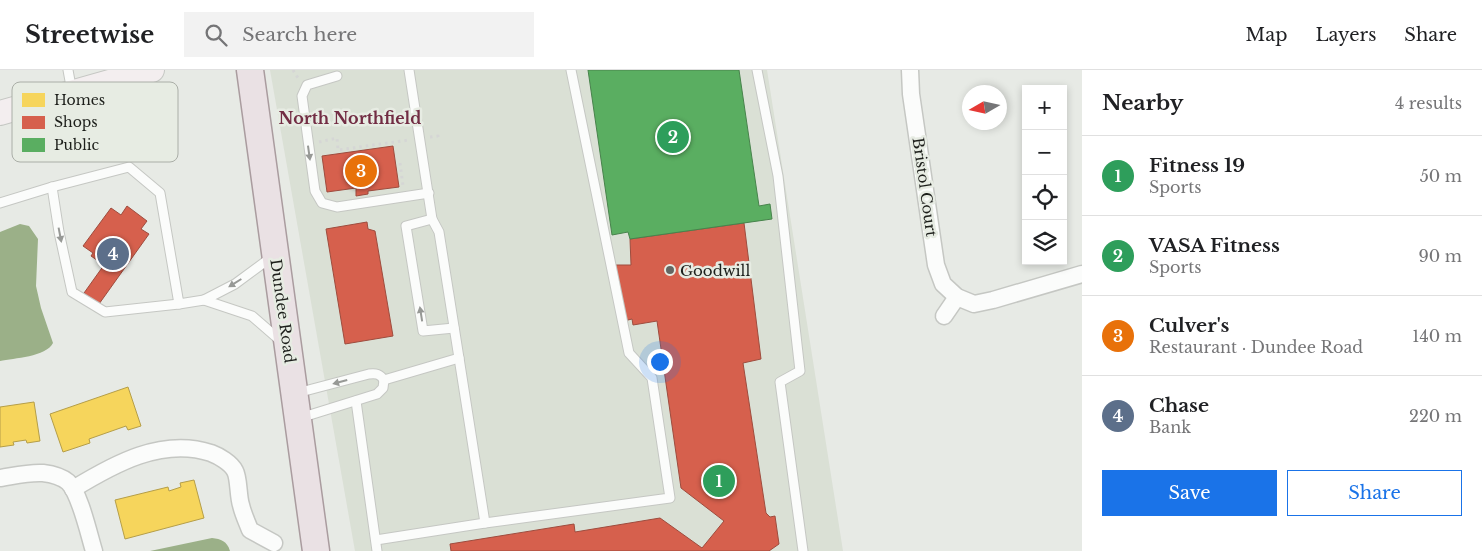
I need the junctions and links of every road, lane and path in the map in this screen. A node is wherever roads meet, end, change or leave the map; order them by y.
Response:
1 (250, 70) edge
2 (293, 70) edge
3 (409, 70) edge
4 (571, 70) edge
5 (757, 70) edge
6 (910, 70) edge
7 (140, 72) edge
8 (337, 76) dead end
9 (70, 81) edge
10 (305, 88) junction
11 (12, 107) edge
12 (0, 112) edge
13 (317, 133) dead end
14 (420, 138) junction
15 (438, 139) dead end
16 (409, 140) junction
17 (410, 148) dead end
18 (400, 163) dead end
19 (413, 185) dead end
20 (403, 186) junction
21 (52, 187) junction
22 (395, 188) dead end
23 (429, 193) junction
24 (0, 203) edge
25 (432, 219) junction
26 (275, 255) junction
27 (1082, 274) edge
28 (957, 297) junction
29 (204, 300) junction
30 (179, 304) junction
31 (944, 316) dead end
32 (454, 328) junction
33 (288, 347) junction
34 (459, 358) junction
35 (384, 380) junction
36 (356, 401) junction
37 (296, 406) junction
38 (0, 478) edge
39 (73, 489) junction
40 (485, 523) junction
41 (376, 540) junction
42 (274, 543) dead end
43 (94, 551) edge
44 (316, 551) edge
45 (377, 551) edge
46 (803, 551) edge

1 - 26 main road, Dundee Road
2 - 10 path
3 - 14 lane
4 - 40 lane
5 - 46 lane
6 - 28 street, Bristol Court
7 - 9 main road
8 - 10 lane
10 -> 23 lane
11 - 12 main road
13 - 16 path
14 - 15 path
14 - 16 path
14 - 23 lane
16 - 17 path
18 - 20 path
19 - 20 path
20 - 22 path
21 - 24 lane
21 -> 30 lane
21 - 30 lane
23 - 25 lane
25 - 32 lane
32 -> 25 lane
26 -> 29 lane
26 - 33 main road, Dundee Road
27 - 28 street
28 - 31 street
29 - 30 lane
29 - 33 lane
32 - 34 lane
33 - 37 main road, Dundee Road
34 - 35 lane
34 - 40 lane
35 - 36 lane
35 -> 37 lane
36 - 37 lane
36 - 41 lane
37 - 44 main road, Dundee Road
38 - 39 street
39 - 42 street
39 - 43 street
40 - 41 lane
41 - 45 lane

